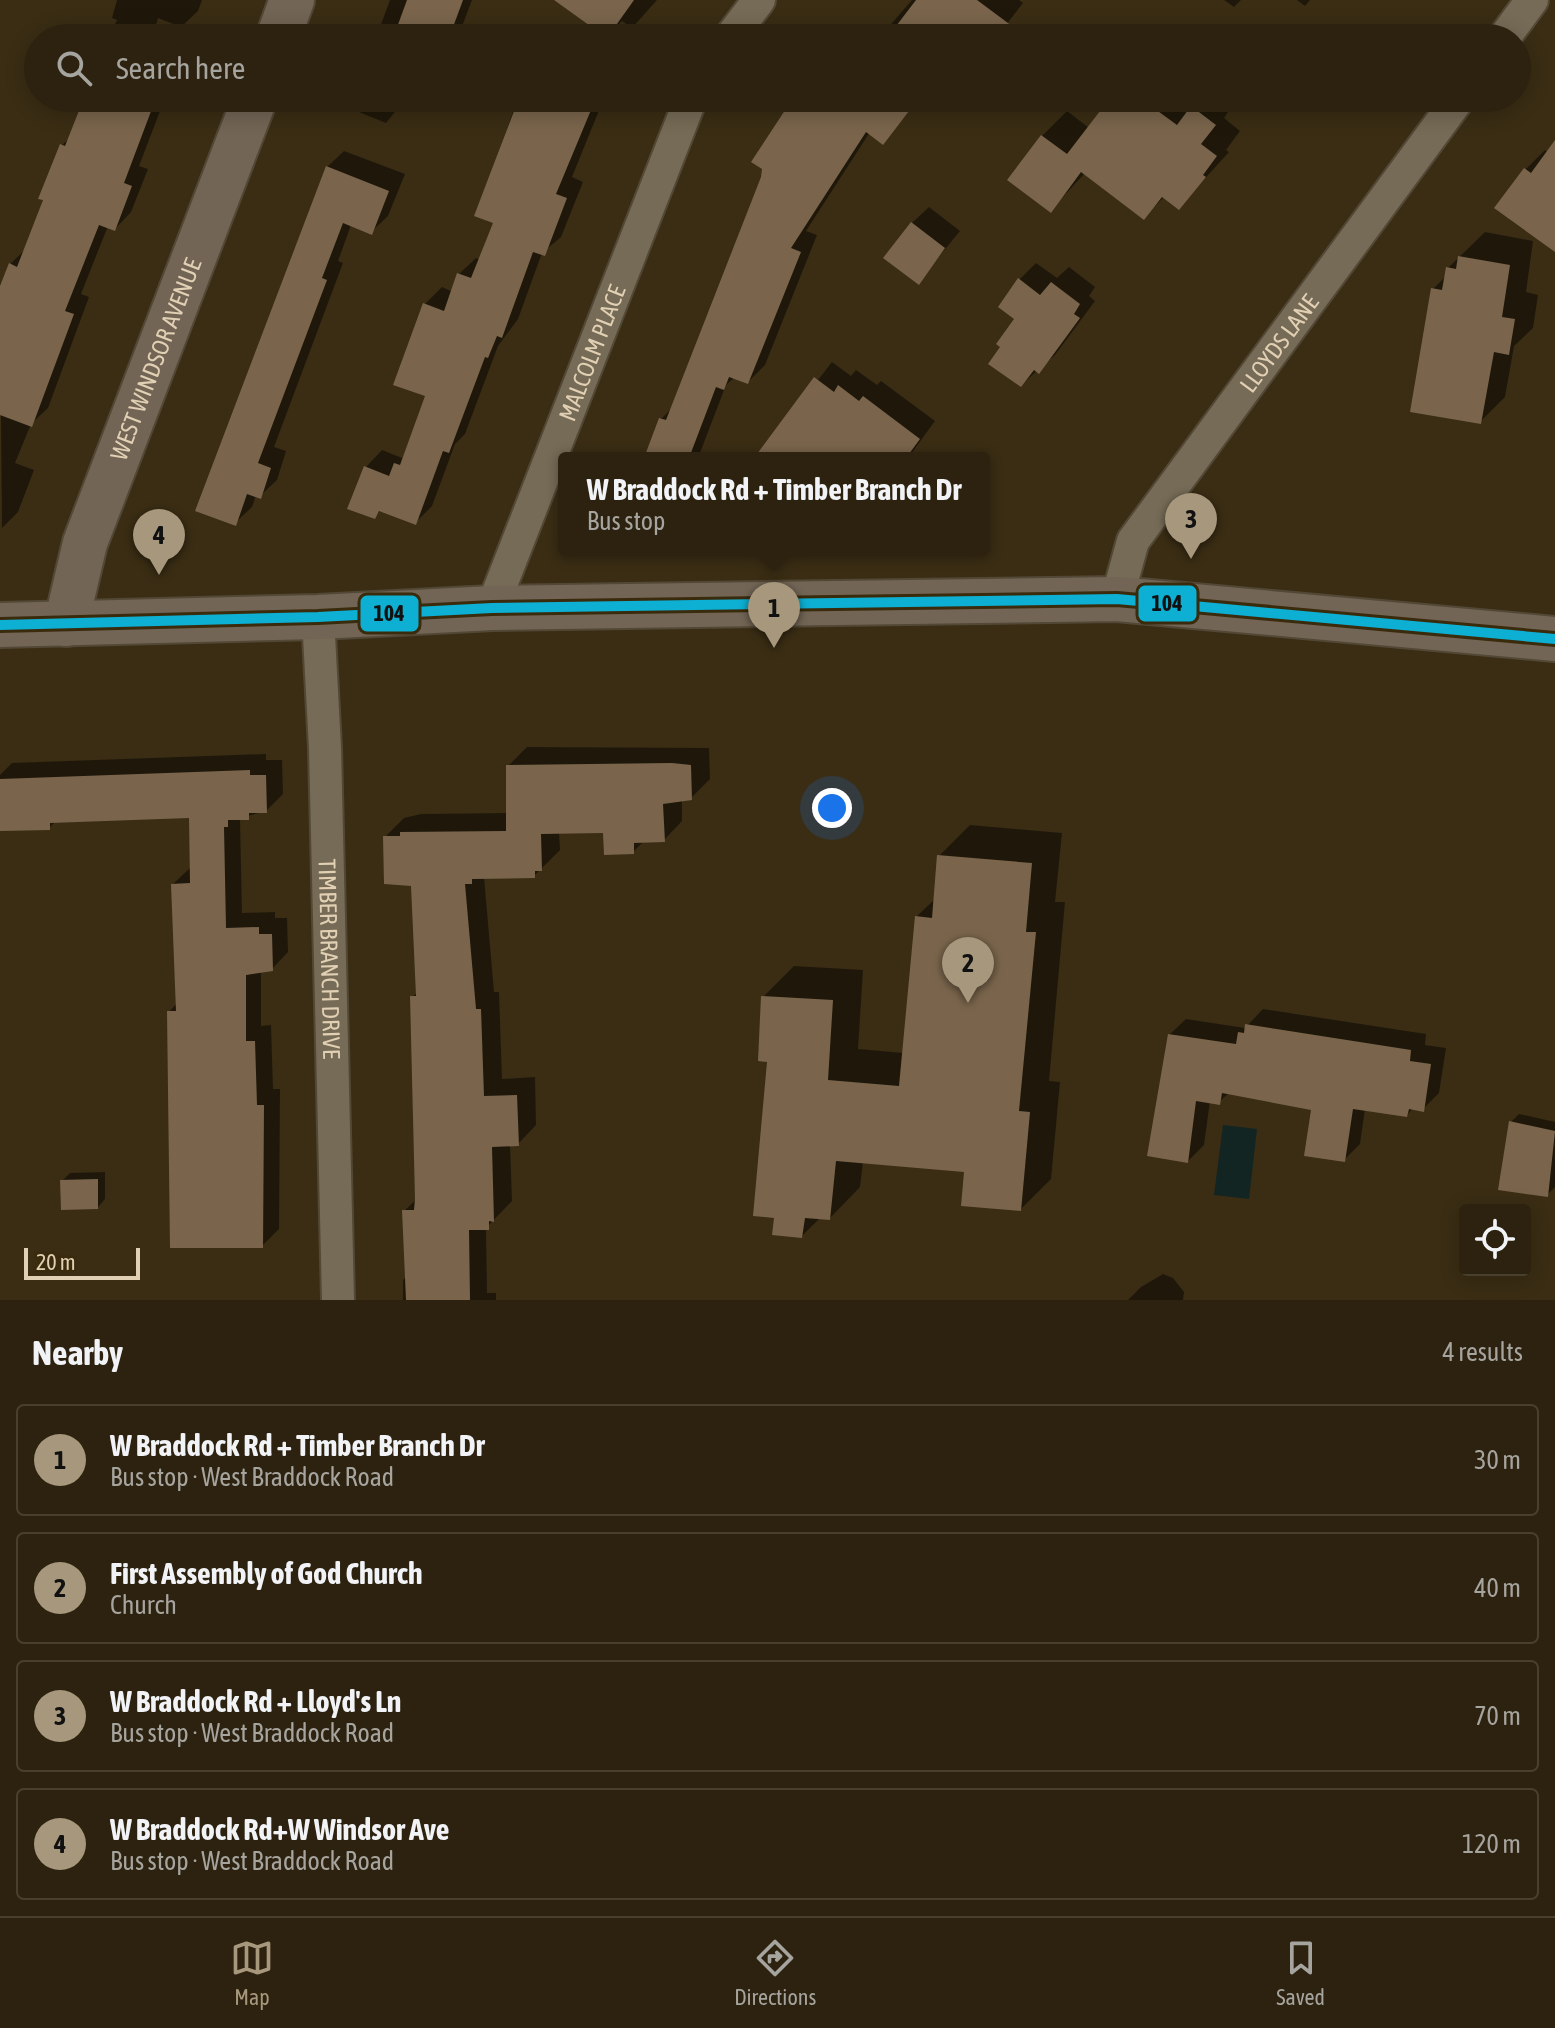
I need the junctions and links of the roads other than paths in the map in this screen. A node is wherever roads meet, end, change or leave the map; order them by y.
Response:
1 (292, 0) edge
2 (759, 0) edge
3 (1532, 0) edge
4 (283, 24) edge
5 (741, 24) edge
6 (1514, 24) edge
7 (250, 112) edge
8 (686, 112) edge
9 (1449, 112) edge
10 (1117, 599) junction
11 (492, 608) junction
12 (318, 617) junction
13 (66, 624) junction
14 (0, 625) edge
15 (1555, 639) edge
16 (338, 1300) edge

1 - 4 main road
2 - 5 street
3 - 6 street
7 - 13 main road, WEST WINDSOR AVENUE
8 - 11 street, MALCOLM PLACE
9 - 10 street, LLOYDS LANE
10 - 11 main road
10 - 15 main road
11 - 12 main road
12 - 13 main road
12 - 16 street, TIMBER BRANCH DRIVE
13 - 14 main road

